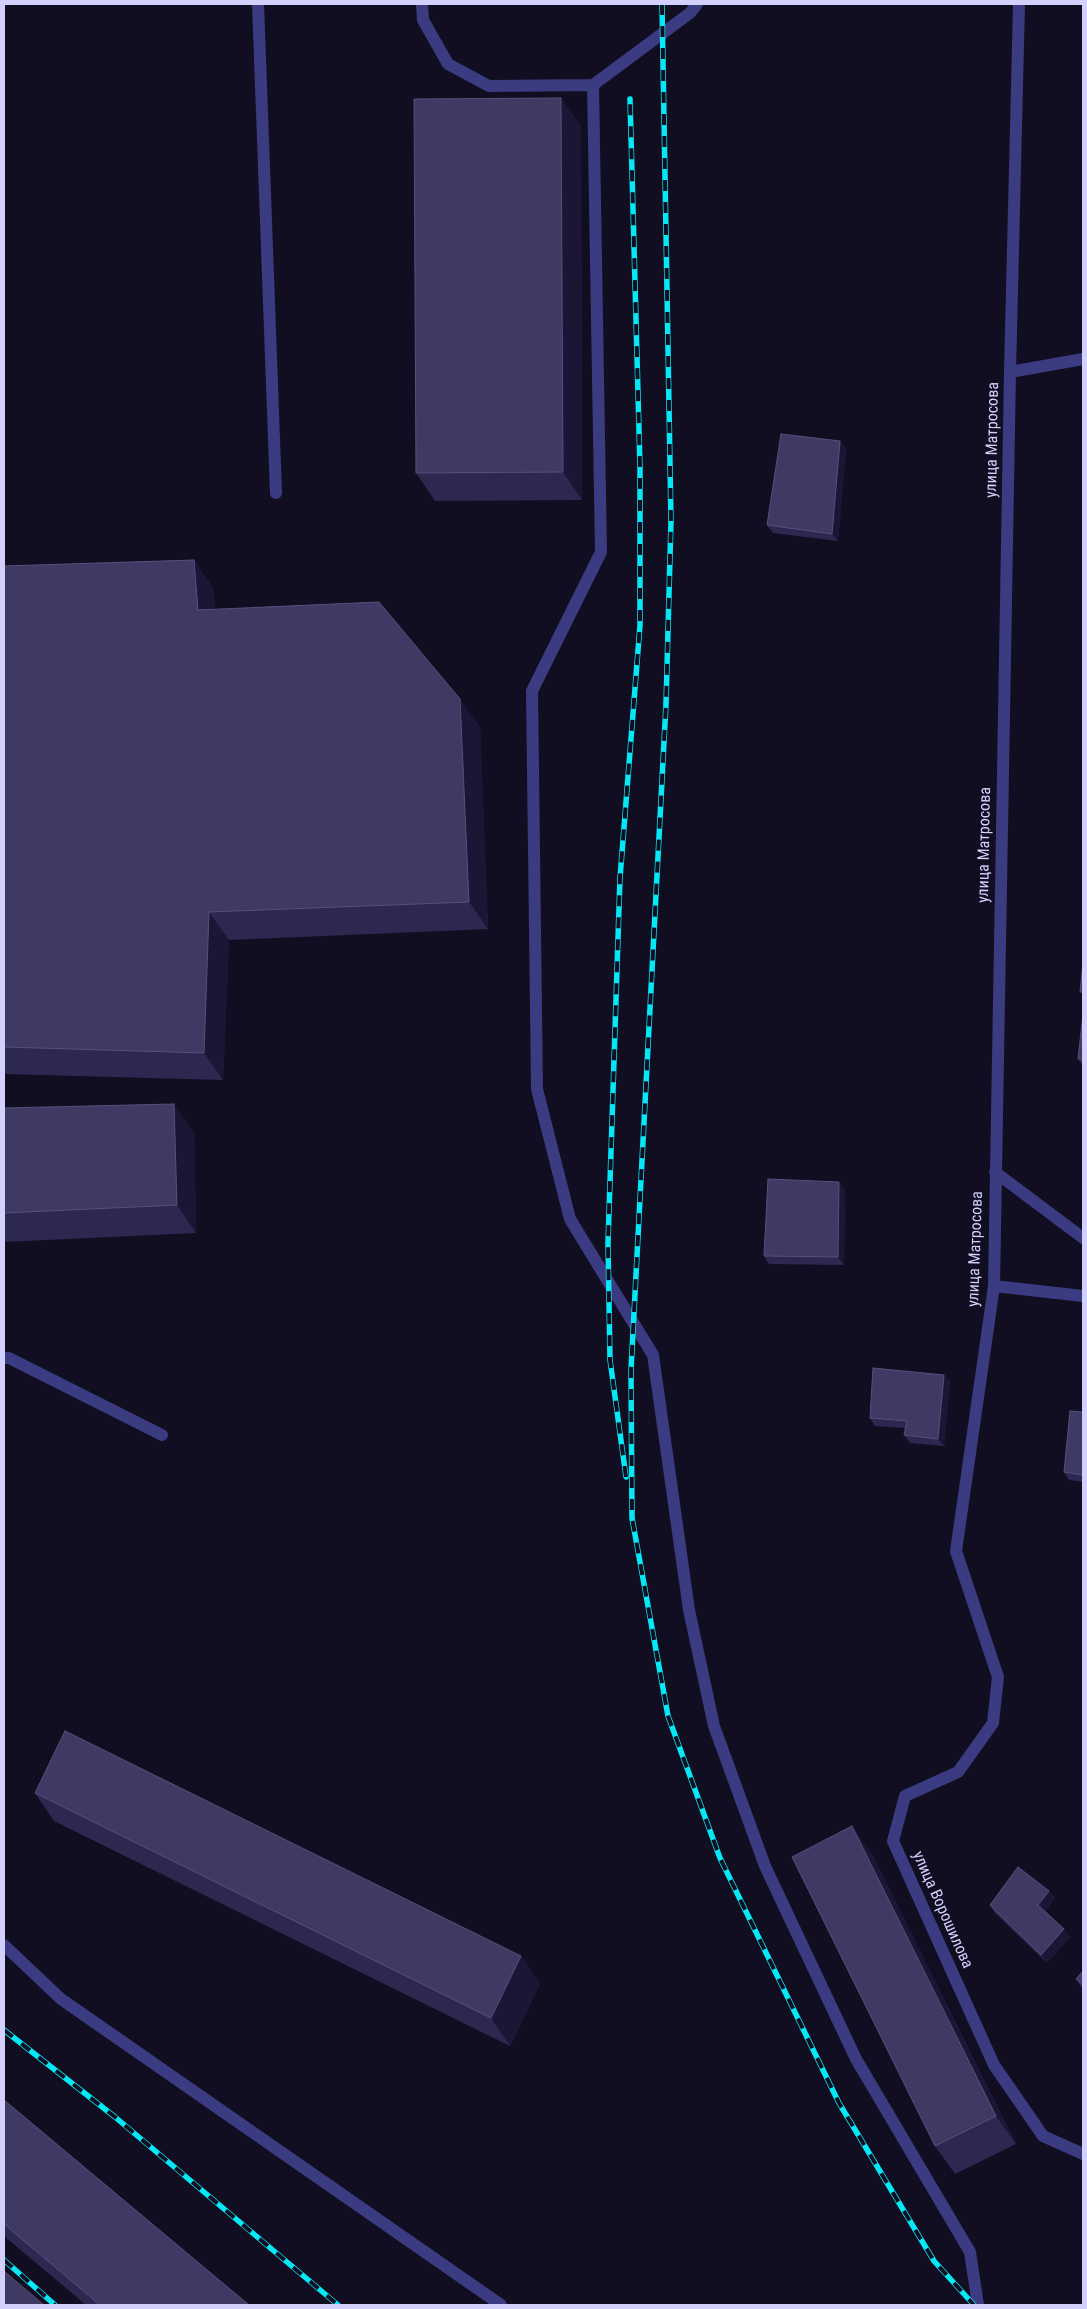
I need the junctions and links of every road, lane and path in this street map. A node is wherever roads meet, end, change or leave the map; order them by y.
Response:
1 (258, 4) edge
2 (422, 4) edge
3 (696, 4) edge
4 (1019, 4) edge
5 (593, 84) junction
6 (1083, 359) edge
7 (1010, 372) junction
8 (276, 493) dead end
9 (995, 1172) junction
10 (1083, 1238) edge
11 (994, 1286) junction
12 (1083, 1296) edge
13 (4, 1358) edge
14 (162, 1435) dead end
15 (998, 1677) joint
16 (4, 1945) edge
17 (1083, 2154) edge
18 (501, 2305) edge
19 (978, 2305) edge

1 - 8 street
2 - 5 street
3 - 5 street
4 - 7 street, улица Матросова
5 - 19 street
6 - 7 street
7 - 9 street, улица Матросова
9 - 10 street
9 - 11 street, улица Матросова
11 - 12 street
11 - 15 street, улица Матросова
13 - 14 street
15 - 17 street, улица Ворошилова
16 - 18 street

